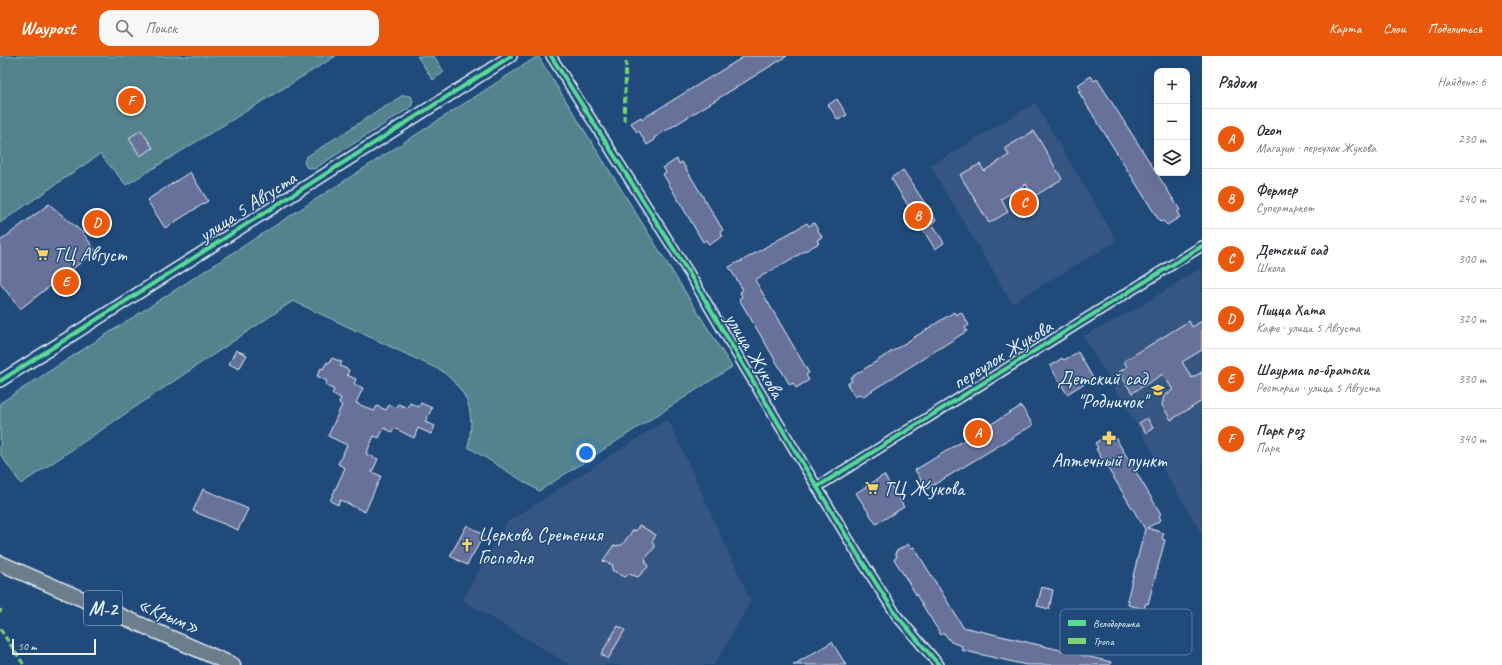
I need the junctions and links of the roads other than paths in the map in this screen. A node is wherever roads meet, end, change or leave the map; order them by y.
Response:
1 (510, 56) edge
2 (551, 56) edge
3 (1202, 246) edge
4 (0, 381) edge
5 (817, 487) junction
6 (0, 563) edge
7 (0, 570) edge
8 (219, 665) edge
9 (233, 665) edge
10 (939, 665) edge

1 - 4 street, улица 5 Августа
2 - 5 street, улица Жукова
3 - 5 street, переулок Жукова
5 - 10 street, улица Жукова
6 - 9 highway, «Крым» / М-2
7 - 8 highway, «Крым» / М-2

